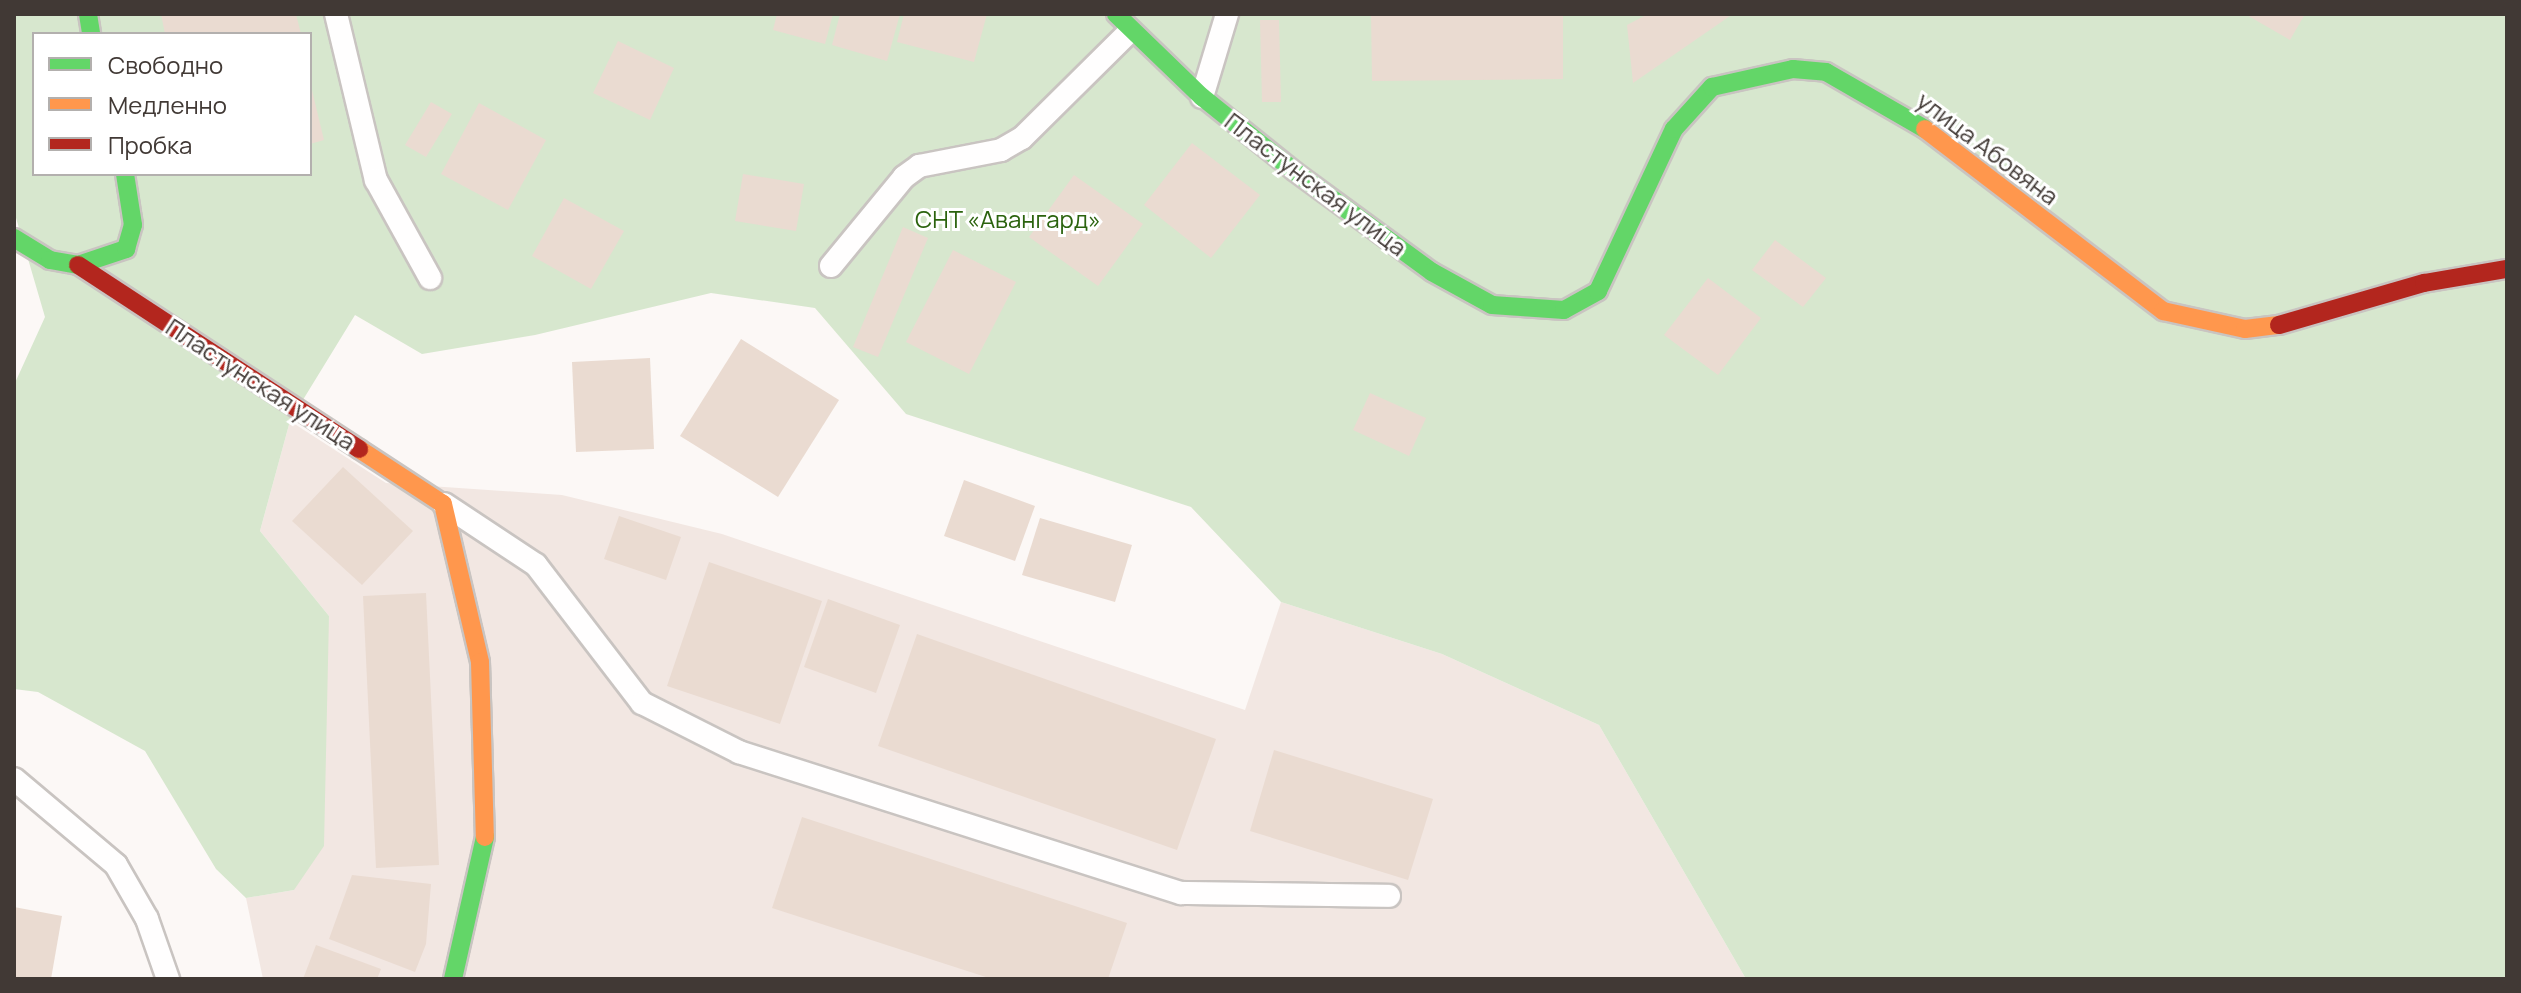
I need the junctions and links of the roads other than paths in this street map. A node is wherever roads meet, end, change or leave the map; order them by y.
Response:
1 (336, 14) edge
2 (1227, 14) edge
3 (1122, 23) edge
4 (1202, 97) junction
5 (125, 176) edge
6 (14, 238) edge
7 (78, 265) junction
8 (831, 266) dead end
9 (2507, 269) edge
10 (430, 278) dead end
11 (1541, 312) joint
12 (443, 504) junction
13 (14, 779) edge
14 (1389, 896) dead end
15 (168, 979) edge
16 (453, 979) edge

1 - 10 lane
2 - 4 lane
3 - 4 street, Пластунская улица
3 - 8 lane
4 - 11 street, Пластунская улица
5 - 7 street
6 - 7 street, Пластунская улица
7 - 12 street, Пластунская улица
9 - 11 street, улица Абовяна
12 - 14 lane
12 - 16 street
13 - 15 lane

